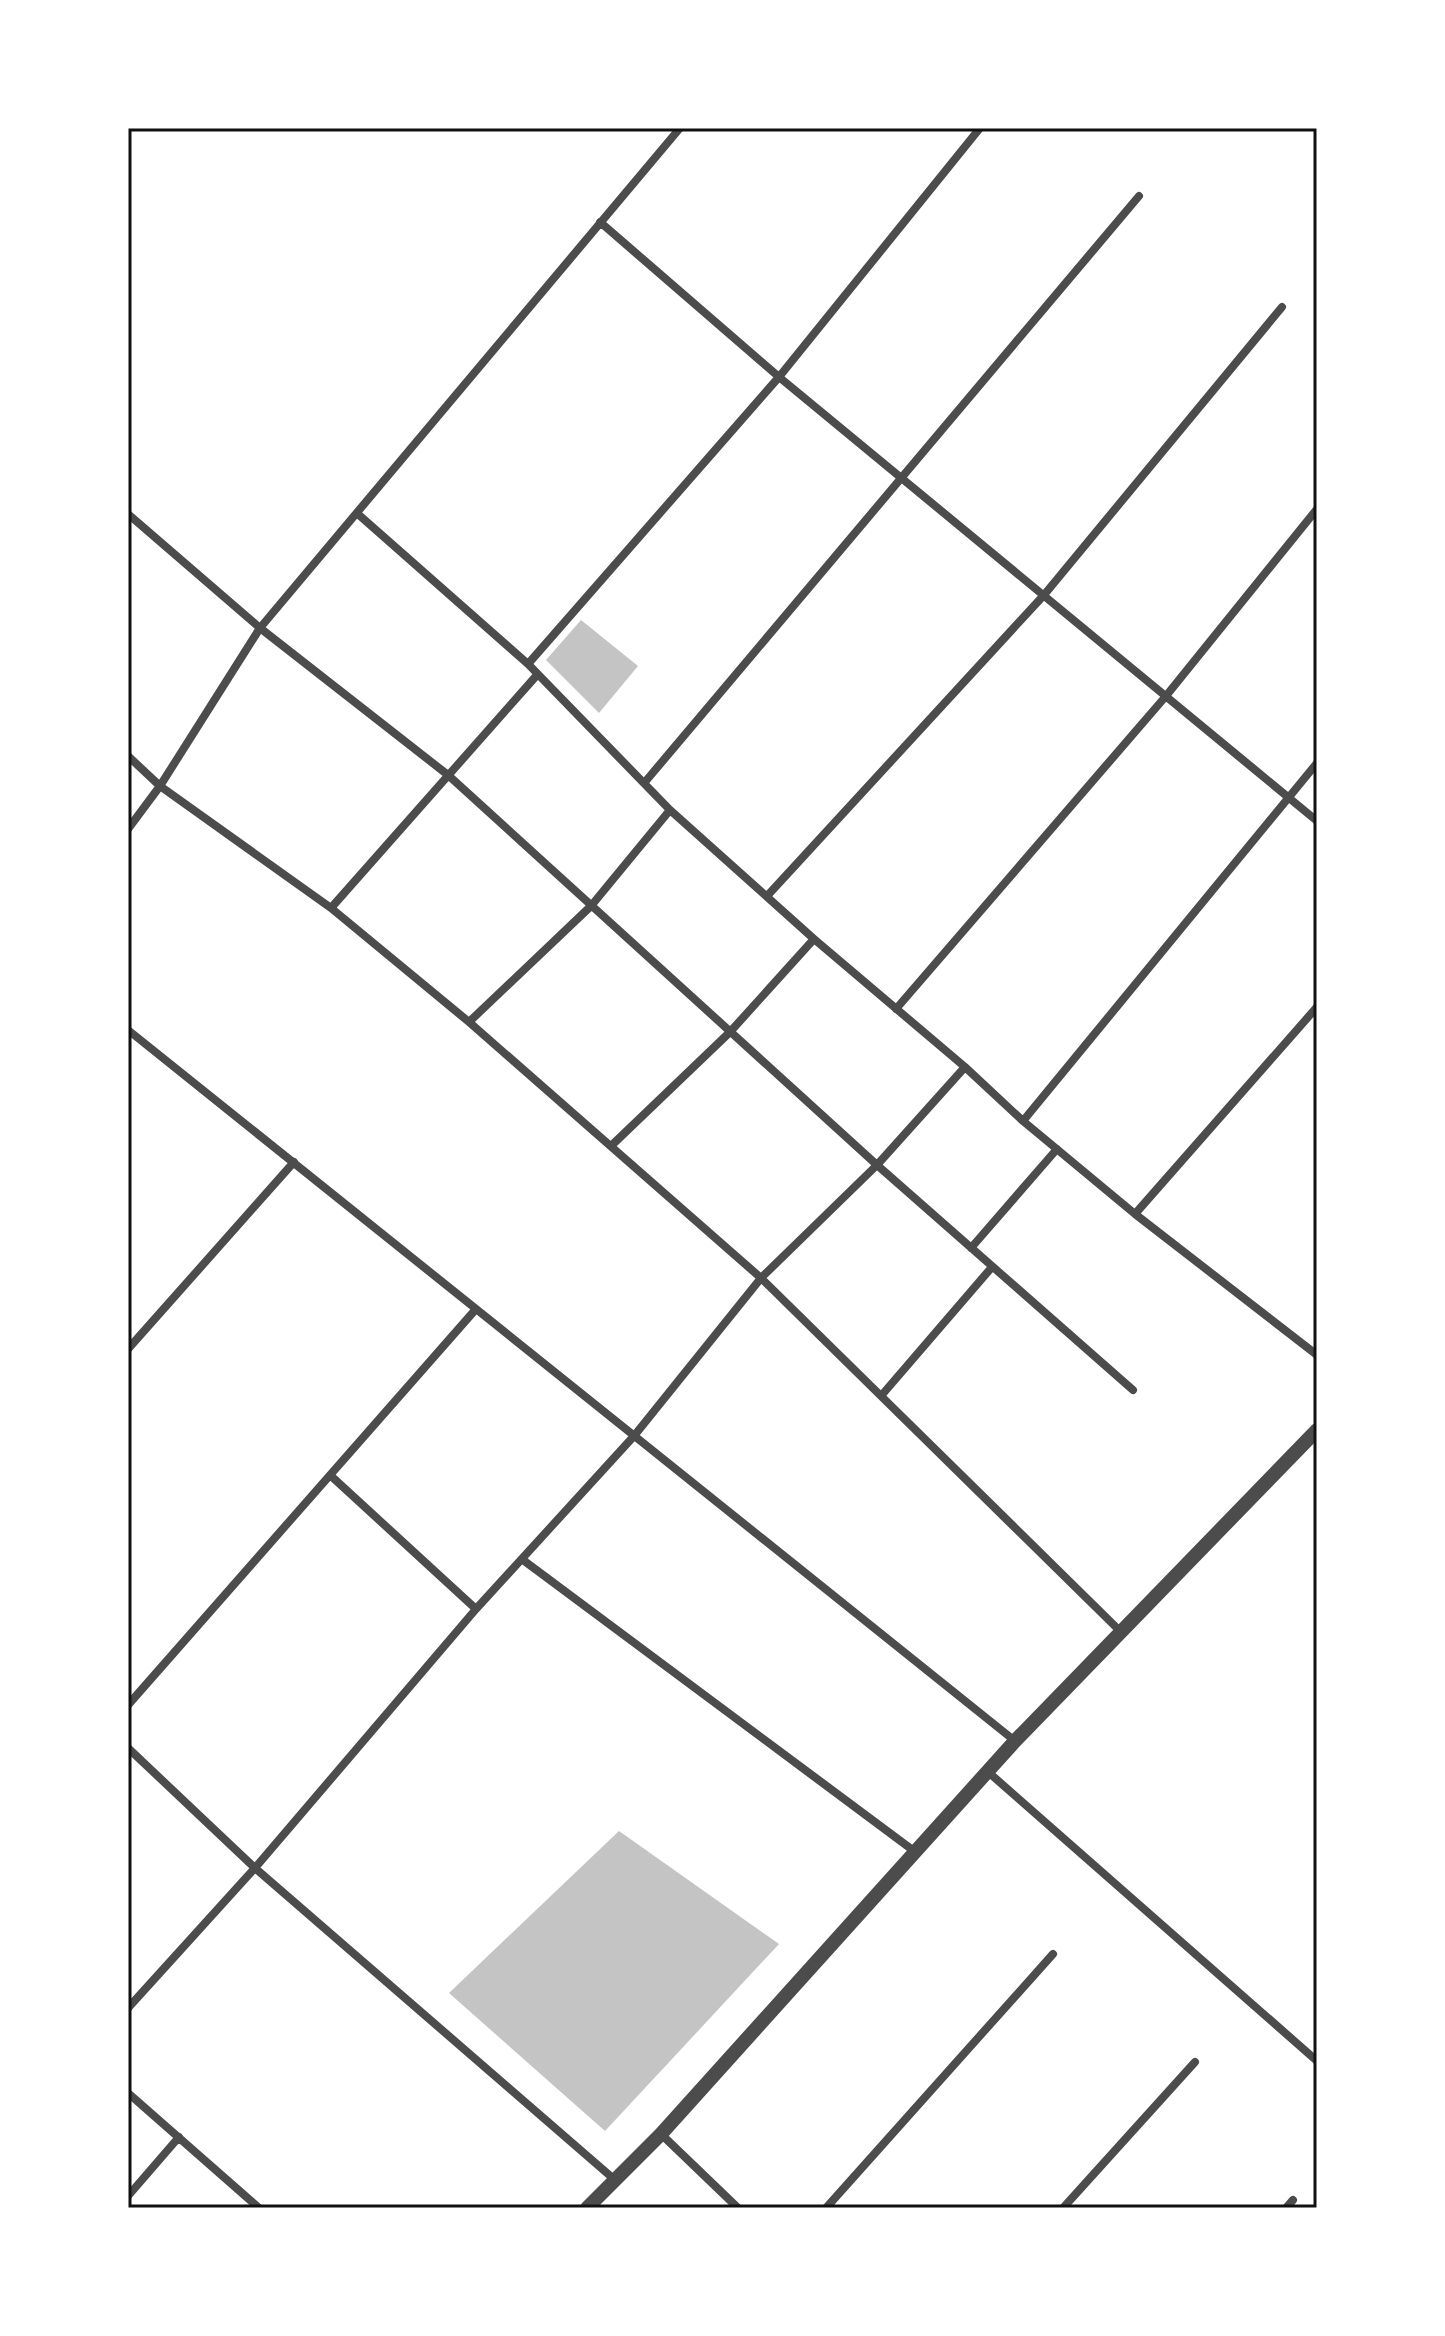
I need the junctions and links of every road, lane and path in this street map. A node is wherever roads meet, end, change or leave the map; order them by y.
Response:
1 (680, 128) edge
2 (980, 128) edge
3 (1139, 196) dead end
4 (600, 222) junction
5 (1282, 307) dead end
6 (779, 377) junction
7 (903, 478) junction
8 (1317, 509) edge
9 (128, 514) edge
10 (359, 515) junction
11 (1044, 595) junction
12 (260, 628) junction
13 (528, 664) junction
14 (537, 675) junction
15 (1166, 696) junction
16 (128, 756) edge
17 (1317, 763) edge
18 (448, 775) junction
19 (645, 782) junction
20 (160, 786) junction
21 (1288, 797) junction
22 (670, 810) junction
23 (1317, 821) edge
24 (128, 829) edge
25 (768, 895) junction
26 (591, 906) junction
27 (331, 908) junction
28 (814, 939) junction
29 (1317, 1007) edge
30 (896, 1009) junction
31 (469, 1022) junction
32 (128, 1030) edge
33 (730, 1032) junction
34 (965, 1067) junction
35 (1023, 1121) junction
36 (611, 1146) junction
37 (1057, 1149) junction
38 (294, 1162) junction
39 (877, 1165) junction
40 (1135, 1214) junction
41 (971, 1248) junction
42 (992, 1267) junction
43 (761, 1278) junction
44 (476, 1309) junction
45 (128, 1349) edge
46 (1317, 1355) edge
47 (1133, 1390) dead end
48 (881, 1396) junction
49 (1317, 1430) edge
50 (634, 1436) junction
51 (330, 1475) junction
52 (523, 1560) junction
53 (476, 1609) junction
54 (1122, 1633) junction
55 (128, 1705) edge
56 (1015, 1741) junction
57 (128, 1748) edge
58 (987, 1771) junction
59 (914, 1851) junction
60 (255, 1868) junction
61 (1053, 1954) dead end
62 (128, 2008) edge
63 (1317, 2061) edge
64 (1195, 2062) dead end
65 (128, 2093) edge
66 (661, 2134) junction
67 (179, 2137) junction
68 (615, 2180) junction
69 (128, 2196) edge
70 (1293, 2200) dead end
71 (259, 2208) edge
72 (587, 2208) edge
73 (738, 2208) edge
74 (826, 2208) edge
75 (1063, 2208) edge
76 (1286, 2208) edge

1 - 4 street
2 - 6 street
3 - 7 street
4 - 6 street
4 - 10 street
5 - 11 street
6 - 7 street
6 - 13 street
7 - 11 street
7 - 19 street
8 - 15 street
9 - 12 street
10 - 12 street
10 - 13 street
11 - 15 street
11 - 25 street
12 - 18 street
12 - 20 street
13 - 14 street
14 - 18 street
14 - 19 street
15 - 21 street
15 - 30 street
16 - 20 street
17 - 21 street
18 - 26 street
18 - 27 street
19 - 22 street
20 - 24 street
20 - 27 street
21 - 23 street
21 - 35 street
22 - 25 street
22 - 26 street
25 - 28 street
26 - 31 street
26 - 33 street
27 - 31 street
28 - 30 street
28 - 33 street
29 - 40 street
30 - 34 street
31 - 36 street
32 - 38 street
33 - 36 street
33 - 39 street
34 - 35 street
34 - 39 street
35 - 37 street
36 - 43 street
37 - 40 street
37 - 41 street
38 - 44 street
38 - 45 street
39 - 41 street
39 - 43 street
40 - 46 street
41 - 42 street
42 - 47 street
42 - 48 street
43 - 48 street
43 - 50 street
44 - 50 street
44 - 51 street
48 - 54 street
49 - 54 street
50 - 52 street
50 - 56 street
51 - 53 street
51 - 55 street
52 - 53 street
52 - 59 street
53 - 60 street
54 - 56 street
56 - 58 street
57 - 60 street
58 - 59 street
58 - 63 street
59 - 66 street
60 - 62 street
60 - 68 street
61 - 74 street
64 - 75 street
65 - 67 street
66 - 68 street
66 - 73 street
67 - 69 street
67 - 71 street
68 - 72 street
70 - 76 street

